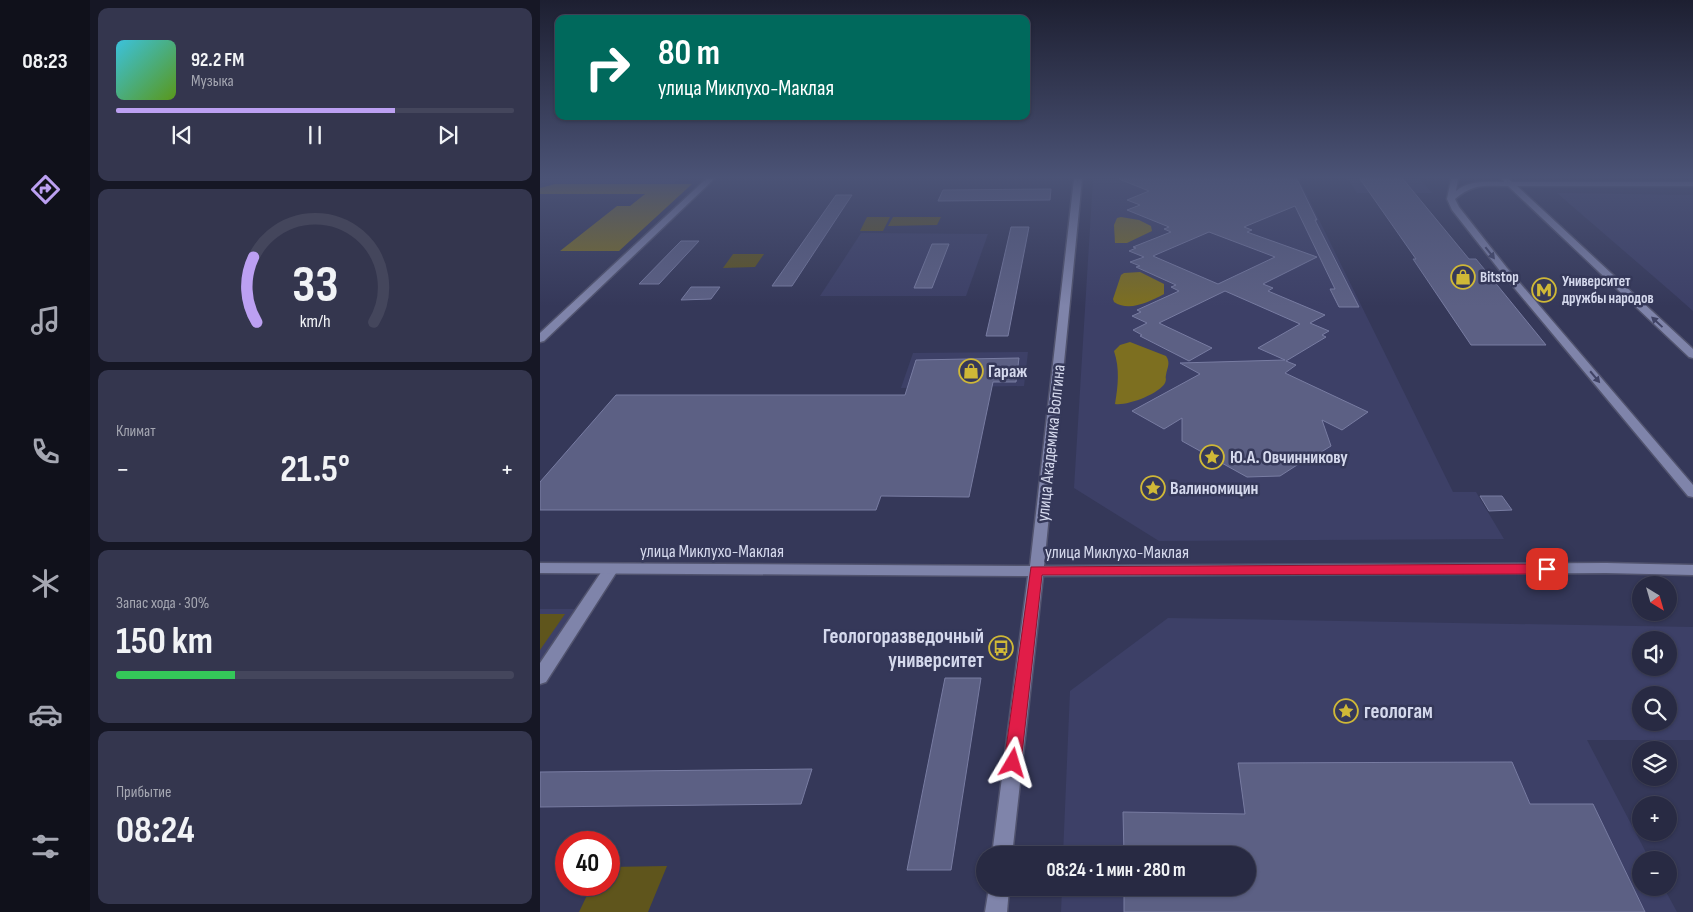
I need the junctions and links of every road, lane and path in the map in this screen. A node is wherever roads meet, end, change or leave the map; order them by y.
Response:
1 (665, 222) edge
2 (1073, 222) edge
3 (1466, 222) edge
4 (1551, 222) edge
5 (540, 339) edge
6 (1693, 355) edge
7 (1693, 493) edge
8 (540, 568) edge
9 (611, 569) junction
10 (1693, 570) edge
11 (1036, 571) junction
12 (540, 677) edge
13 (1003, 846) edge
14 (998, 896) edge
15 (996, 912) edge

1 - 5 street
2 - 11 street, улица Академика Волгина
3 -> 7 street
6 -> 4 street
8 - 9 street, улица Миклухо-Маклая
9 - 11 street, улица Миклухо-Маклая
9 - 12 street
10 - 11 street, улица Миклухо-Маклая
11 - 13 street, улица Академика Волгина
14 - 15 street

